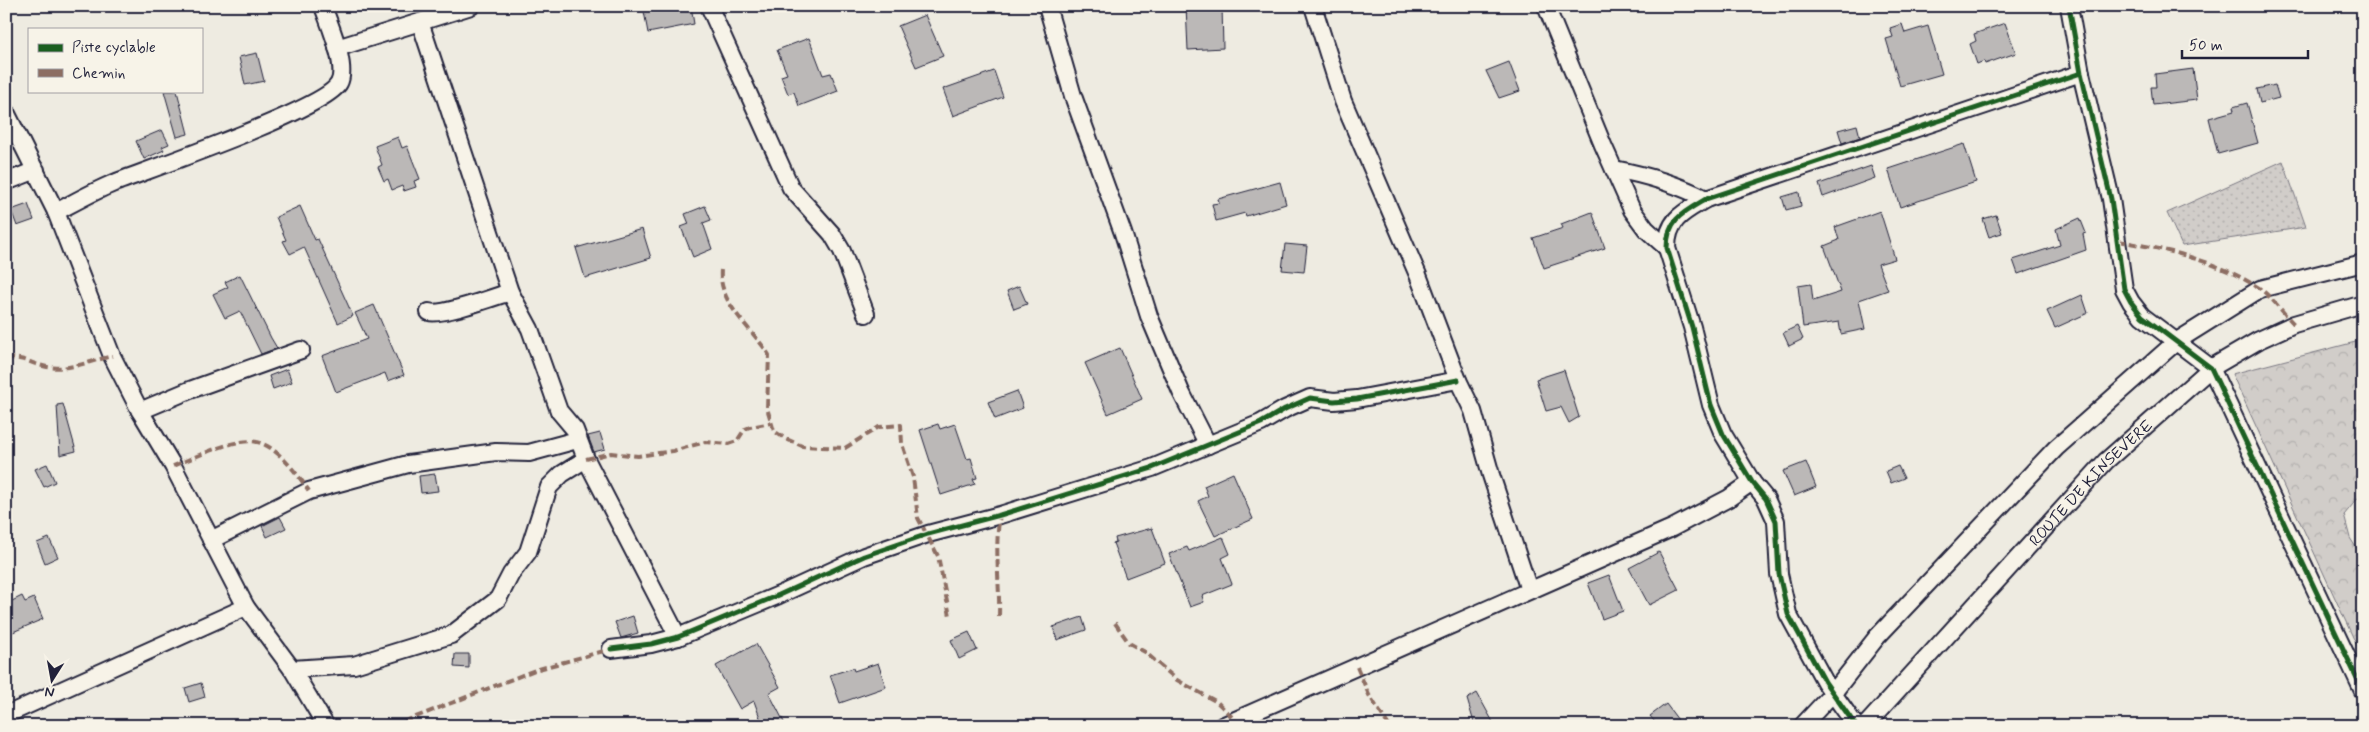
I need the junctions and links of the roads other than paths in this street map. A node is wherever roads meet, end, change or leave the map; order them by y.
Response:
1 (323, 6) edge
2 (471, 6) edge
3 (709, 6) edge
4 (1047, 6) edge
5 (1313, 6) edge
6 (1546, 6) edge
7 (2068, 6) edge
8 (420, 22) junction
9 (337, 48) junction
10 (2081, 73) junction
11 (6, 112) edge
12 (1614, 169) junction
13 (36, 170) junction
14 (6, 182) edge
15 (1706, 199) junction
16 (56, 212) junction
17 (1667, 248) junction
18 (2363, 263) edge
19 (510, 292) junction
20 (2363, 304) edge
21 (430, 312) dead end
22 (866, 314) dead end
23 (2177, 341) junction
24 (301, 350) dead end
25 (2211, 368) junction
26 (1458, 380) junction
27 (140, 411) junction
28 (578, 440) junction
29 (1208, 445) junction
30 (586, 459) junction
31 (1752, 482) junction
32 (211, 540) junction
33 (1528, 590) junction
34 (246, 606) junction
35 (678, 637) junction
36 (611, 649) dead end
37 (292, 668) junction
38 (2363, 691) edge
39 (1833, 693) junction
40 (6, 716) edge
41 (326, 726) edge
42 (1222, 726) edge
43 (1802, 726) edge
44 (1856, 726) edge
45 (1865, 726) edge

1 - 9 street
2 - 8 street
3 - 22 street
4 - 29 street
5 - 26 street
6 - 12 street
7 - 10 street
8 - 9 street
8 - 19 street
9 - 16 street
10 - 15 street
10 - 23 street
11 - 13 street
12 - 15 street
12 - 17 street
13 - 14 street
13 - 16 street
15 - 17 street
16 - 27 street
17 - 31 street
18 - 23 street
19 - 21 street
19 - 28 street
20 - 25 street, ROUTE DE KINSEVERE
23 - 25 street
23 - 39 street
24 - 27 street
25 - 38 street
25 - 45 street, ROUTE DE KINSEVERE
26 - 29 street
26 - 33 street
27 - 32 street
28 - 30 street
28 - 32 street
29 - 35 street
30 - 35 street
30 - 37 street
31 - 33 street
31 - 39 street
32 - 34 street
33 - 42 street
34 - 37 street
34 - 40 street
35 - 36 street
37 - 41 street
39 - 43 street
39 - 44 street

